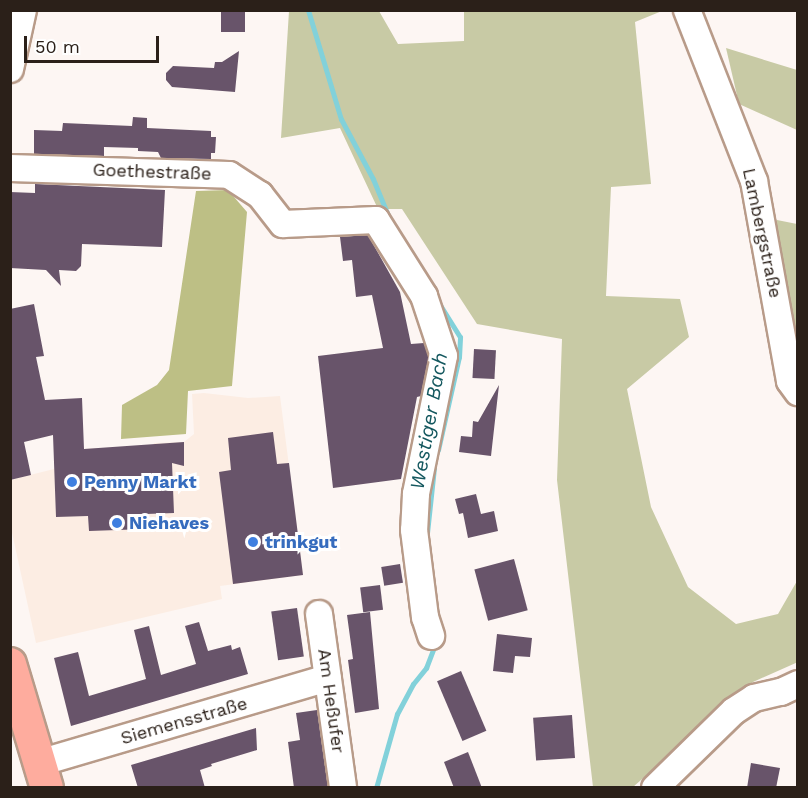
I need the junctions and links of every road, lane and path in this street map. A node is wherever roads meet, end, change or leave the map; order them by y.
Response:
1 (23, 10) edge
2 (687, 10) edge
3 (10, 69) edge
4 (10, 168) edge
5 (798, 392) edge
6 (319, 614) dead end
7 (430, 636) dead end
8 (10, 664) edge
9 (328, 678) junction
10 (798, 684) edge
11 (43, 776) edge
12 (343, 788) edge
13 (655, 788) edge

1 - 3 street
2 - 5 street, Lambergstraße
4 - 7 street, Goethestraße
6 - 9 street, Am Heßufer
8 - 11 main road
9 - 11 street, Siemensstraße
9 - 12 street, Am Heßufer
10 - 13 street

